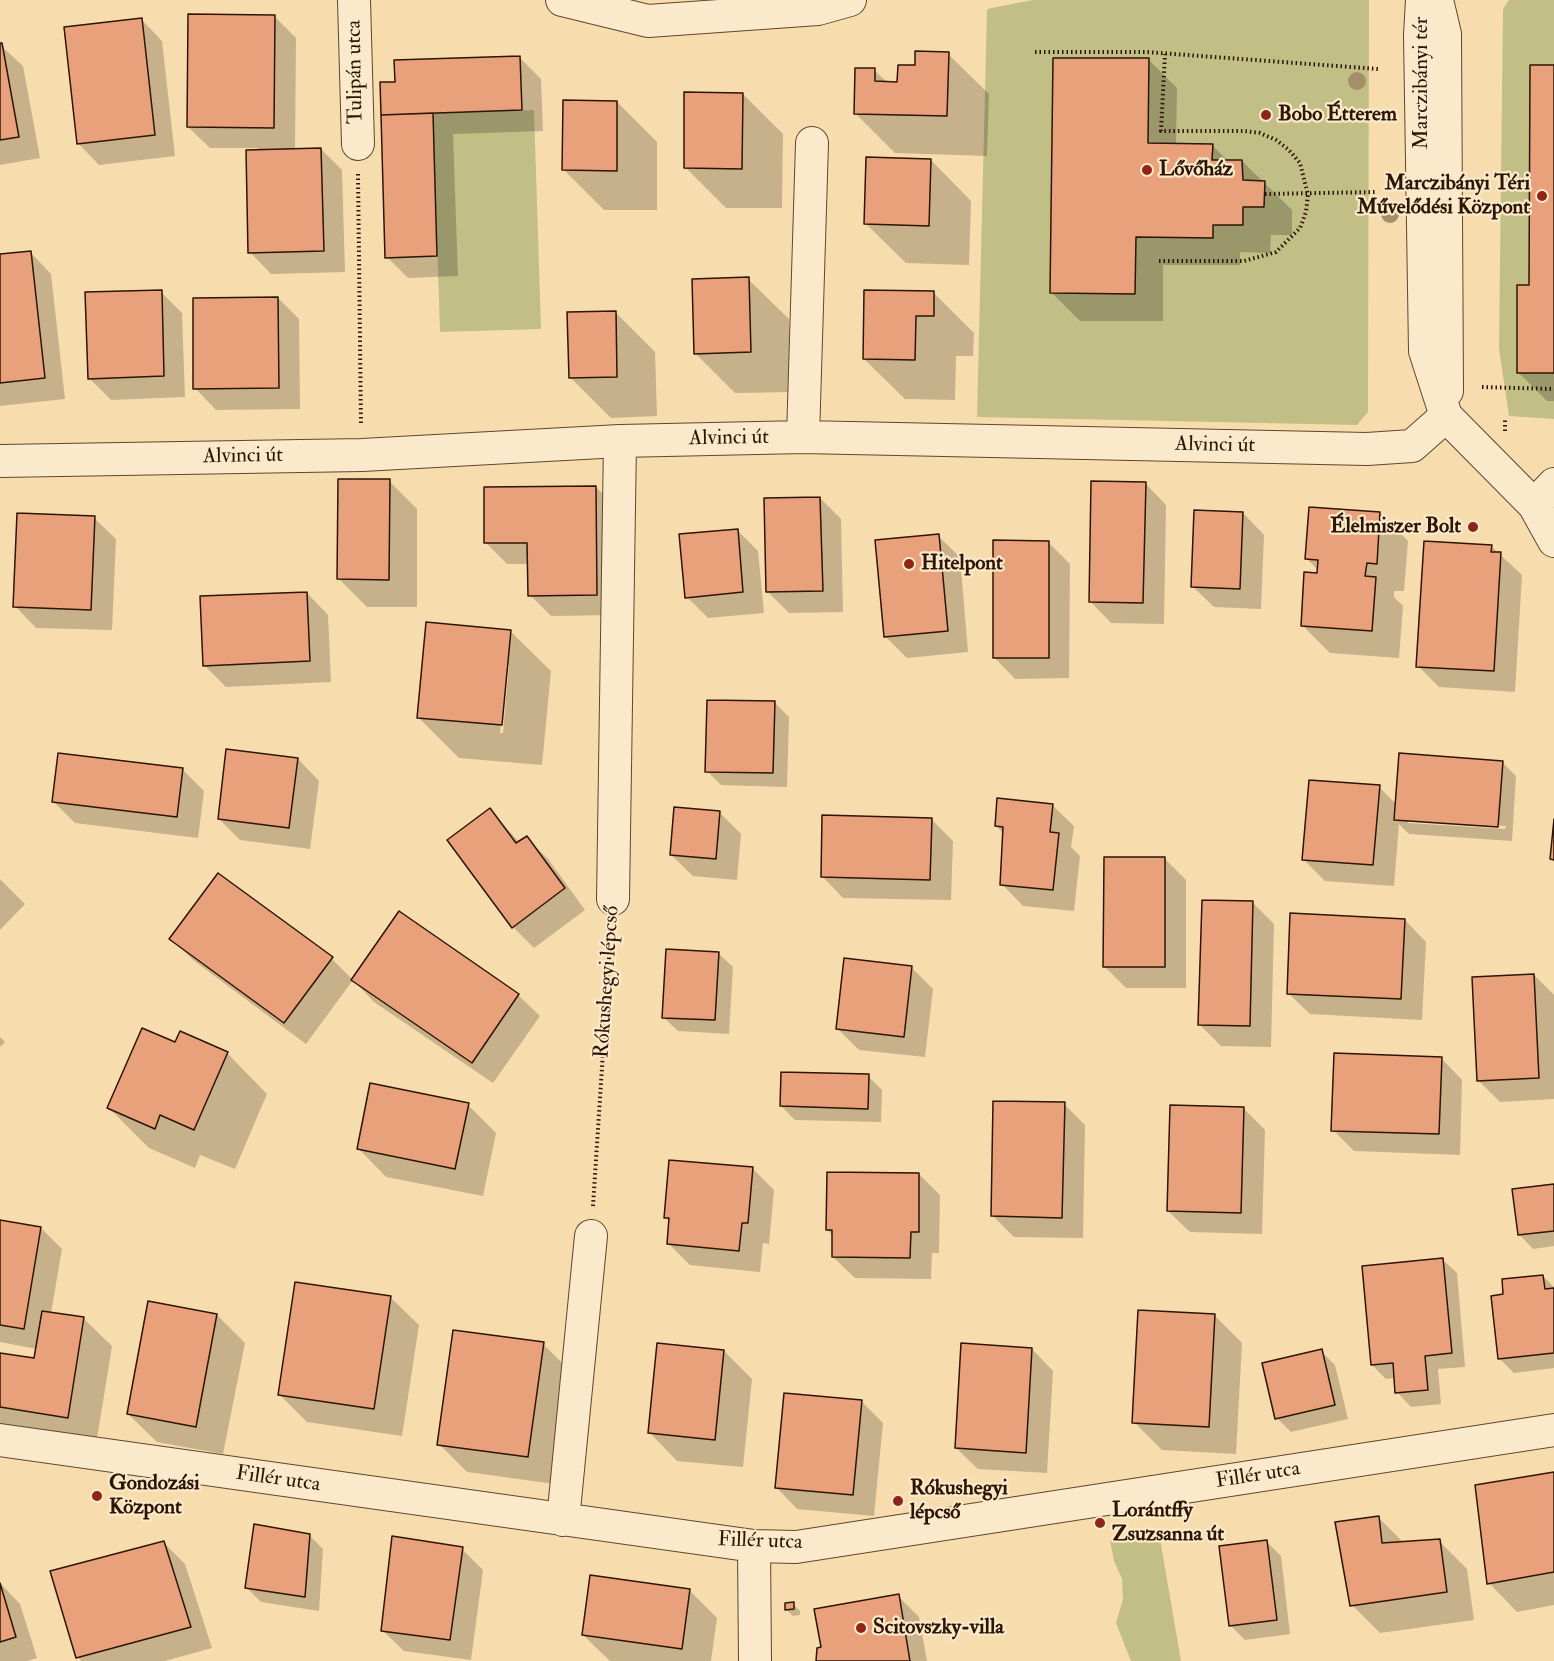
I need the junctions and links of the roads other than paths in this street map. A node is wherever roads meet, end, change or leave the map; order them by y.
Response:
1 (354, 0) edge
2 (562, 0) edge
3 (850, 0) edge
4 (1422, 0) edge
5 (1437, 0) edge
6 (812, 142) dead end
7 (358, 144) road end
8 (1446, 416) junction
9 (803, 437) junction
10 (620, 441) junction
11 (0, 461) edge
12 (1544, 495) edge
13 (1554, 541) edge
14 (613, 899) road end
15 (591, 1236) road end
16 (1554, 1430) edge
17 (0, 1440) edge
18 (563, 1520) junction
19 (754, 1546) junction
20 (755, 1661) edge

1 - 7 street, Tulipán utca
2 - 3 street
4 - 8 street, Marczibányi tér
5 - 8 street, Marczibányi tér
6 - 9 street
8 - 9 street, Alvinci út
8 - 12 street, Marczibányi tér
9 - 10 street, Alvinci út
10 - 11 street, Alvinci út
10 - 14 street, Rókushegyi lépcső
12 - 13 street, Marczibányi tér
15 - 18 street
16 - 19 street, Fillér utca
17 - 18 street, Fillér utca
18 - 19 street, Fillér utca
19 - 20 street

